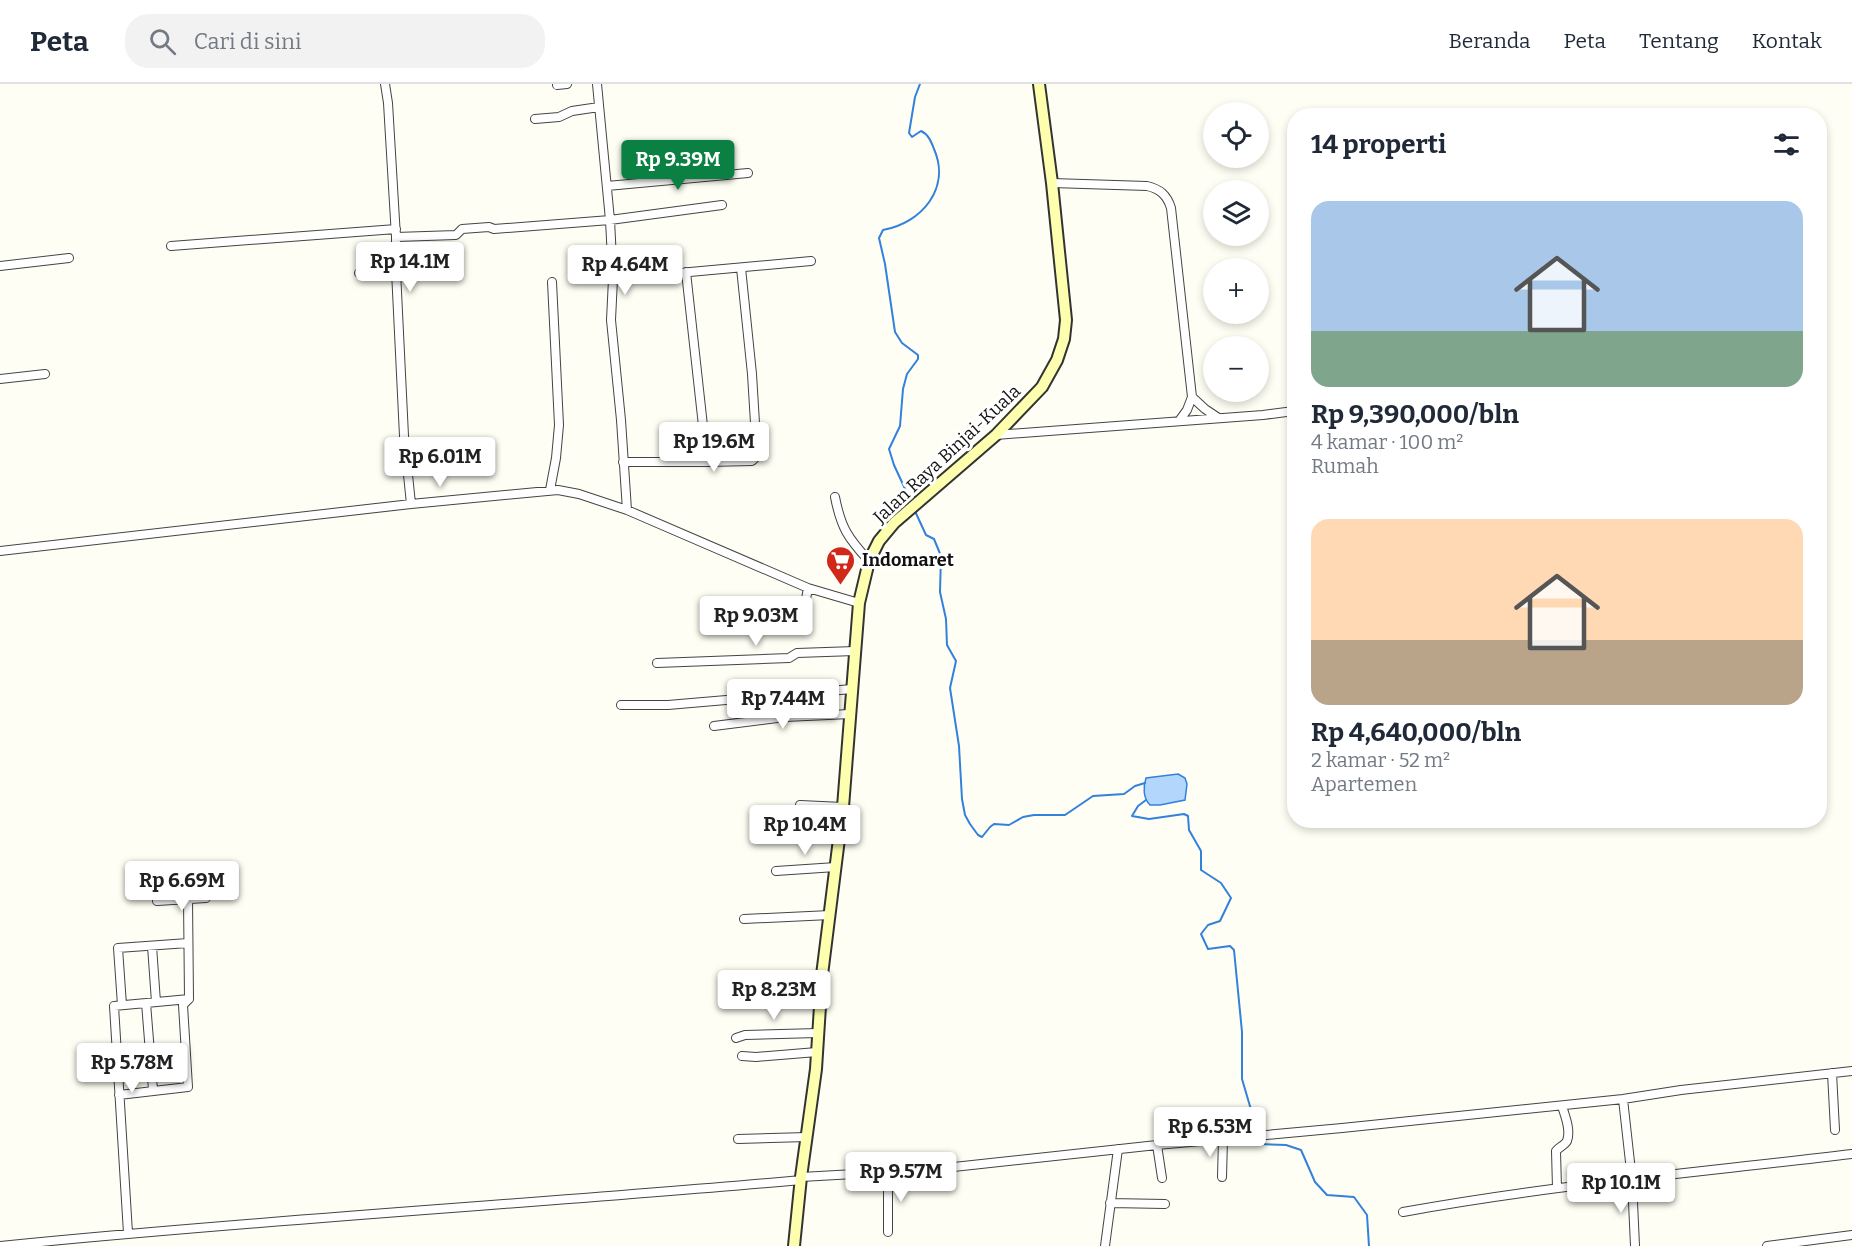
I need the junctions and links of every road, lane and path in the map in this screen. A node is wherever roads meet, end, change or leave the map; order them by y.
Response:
1 (385, 84) edge
2 (567, 84) edge
3 (597, 84) edge
4 (1039, 84) edge
5 (557, 85) edge
6 (599, 107) junction
7 (535, 119) dead end
8 (748, 173) dead end
9 (1052, 183) junction
10 (607, 186) junction
11 (722, 205) dead end
12 (610, 220) junction
13 (396, 233) junction
14 (171, 246) dead end
15 (69, 258) dead end
16 (811, 261) dead end
17 (0, 266) edge
18 (741, 268) junction
19 (396, 271) junction
20 (686, 272) junction
21 (359, 273) dead end
22 (613, 279) junction
23 (552, 282) dead end
24 (45, 374) dead end
25 (0, 379) edge
26 (1192, 397) junction
27 (1287, 412) edge
28 (1218, 417) junction
29 (1179, 421) junction
30 (996, 435) junction
31 (624, 462) junction
32 (707, 462) junction
33 (550, 490) junction
34 (835, 497) dead end
35 (411, 504) junction
36 (627, 510) junction
37 (0, 551) edge
38 (869, 561) junction
39 (808, 588) junction
40 (859, 603) junction
41 (802, 621) dead end
42 (855, 651) junction
43 (657, 663) dead end
44 (852, 689) junction
45 (621, 705) dead end
46 (850, 714) junction
47 (714, 726) dead end
48 (800, 805) dead end
49 (843, 807) junction
50 (836, 867) junction
51 (776, 871) dead end
52 (206, 898) dead end
53 (188, 899) junction
54 (157, 902) dead end
55 (830, 915) junction
56 (744, 919) dead end
57 (189, 943) junction
58 (152, 946) junction
59 (822, 975) junction
60 (766, 976) dead end
61 (189, 999) junction
62 (156, 1002) junction
63 (146, 1003) junction
64 (122, 1005) junction
65 (818, 1033) junction
66 (736, 1038) dead end
67 (817, 1052) junction
68 (742, 1056) dead end
69 (1852, 1071) edge
70 (1832, 1073) junction
71 (153, 1090) junction
72 (119, 1095) junction
73 (1623, 1099) junction
74 (1562, 1106) junction
75 (1835, 1130) dead end
76 (807, 1137) junction
77 (738, 1138) dead end
78 (1223, 1139) junction
79 (1157, 1145) junction
80 (1118, 1149) junction
81 (1852, 1155) edge
82 (888, 1173) junction
83 (1222, 1177) dead end
84 (801, 1178) junction
85 (1162, 1178) dead end
86 (1632, 1180) junction
87 (1557, 1188) junction
88 (1110, 1203) junction
89 (1164, 1204) dead end
90 (1403, 1212) dead end
91 (888, 1232) dead end
92 (128, 1233) junction
93 (1852, 1235) edge
94 (0, 1246) edge
95 (794, 1246) edge
96 (1105, 1246) edge
97 (1635, 1246) edge
98 (1767, 1246) edge

1 - 13 street
2 - 5 street
3 - 6 street
4 - 9 main road, Jalan Raya Binjai-Kuala
6 - 7 street
6 - 10 street
8 - 10 street
9 - 26 street
9 - 30 main road, Jalan Raya Binjai-Kuala
10 - 12 street
11 - 12 street
12 - 13 street
12 - 22 street
13 - 14 street
13 - 19 street
15 - 17 street
16 - 18 street
18 - 20 street
18 - 32 street
19 - 21 street
19 - 35 street
20 - 22 street
20 - 32 street
22 - 31 street
23 - 33 street
24 - 25 street
26 - 28 street
26 - 29 street
27 - 28 street
28 - 29 street
29 - 30 street
30 - 38 main road, Jalan Raya Binjai-Kuala
31 - 32 street
31 - 36 street
33 - 35 street
33 - 36 street
34 - 38 street
35 - 37 street
36 - 39 street
38 - 40 main road, Jalan Raya Binjai-Kuala
39 - 40 street
39 - 41 street
40 - 42 main road, Jalan Raya Binjai-Kuala
42 - 43 street
42 - 44 main road, Jalan Raya Binjai-Kuala
44 - 45 street
44 - 46 main road, Jalan Raya Binjai-Kuala
46 - 47 street
46 - 49 main road, Jalan Raya Binjai-Kuala
48 - 49 street
49 - 50 main road, Jalan Raya Binjai-Kuala
50 - 51 street
50 - 55 main road, Jalan Raya Binjai-Kuala
52 - 53 street
53 - 54 street
53 - 57 street
55 - 56 street
55 - 59 main road, Jalan Raya Binjai-Kuala
57 - 58 street
57 - 61 street
58 - 62 street
58 - 64 street
59 - 60 street
59 - 65 main road, Jalan Raya Binjai-Kuala
61 - 62 street
61 - 71 street
62 - 63 street
63 - 64 street
63 - 71 street
64 - 72 street
65 - 66 street
65 - 67 main road, Jalan Raya Binjai-Kuala
67 - 68 street
67 - 76 main road, Jalan Raya Binjai-Kuala
69 - 70 street
70 - 73 street
70 - 75 street
71 - 72 street
72 - 92 street
73 - 74 street
73 - 86 street
74 - 78 street
74 - 87 street
76 - 77 street
76 - 84 main road, Jalan Raya Binjai-Kuala
78 - 79 street
78 - 83 street
79 - 80 street
79 - 85 street
80 - 82 street
80 - 88 street
81 - 86 street
82 - 84 street
82 - 91 street
84 - 92 street
84 - 95 main road, Jalan Raya Binjai-Kuala
86 - 87 street
86 - 97 street
87 - 90 street
88 - 89 street
88 - 96 street
92 - 94 street
93 - 98 street

